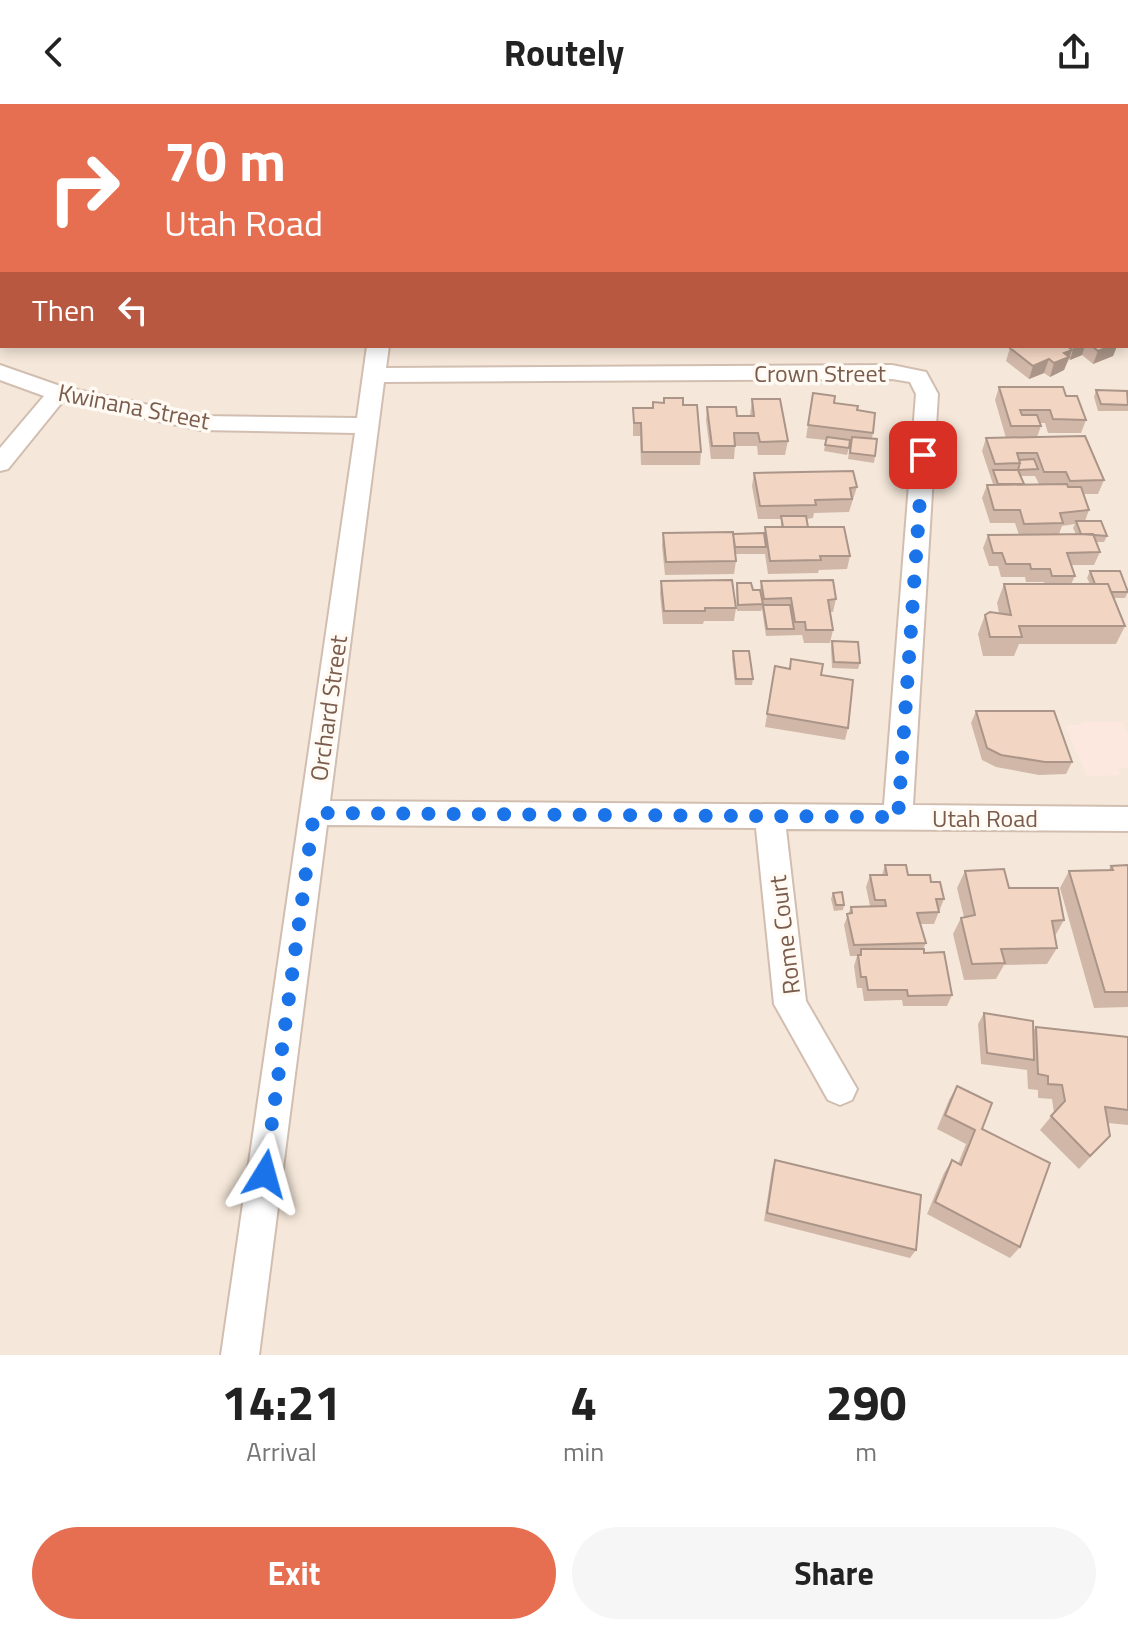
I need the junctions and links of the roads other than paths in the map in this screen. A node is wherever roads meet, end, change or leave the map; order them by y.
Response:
1 (376, 360) edge
2 (0, 372) edge
3 (58, 393) junction
4 (366, 426) junction
5 (0, 463) edge
6 (314, 813) junction
7 (770, 817) junction
8 (898, 817) junction
9 (1128, 819) edge
10 (840, 1089) dead end
11 (240, 1355) edge

1 - 4 street, Orchard Street
1 - 8 street, Crown Street
2 - 3 street, Kwinana Street
3 - 4 street, Kwinana Street
3 - 5 street
4 - 6 street, Orchard Street
6 - 7 street, Utah Road
6 - 11 street, Orchard Street
7 - 8 street, Utah Road
7 - 10 street, Rome Court
8 - 9 street, Utah Road

